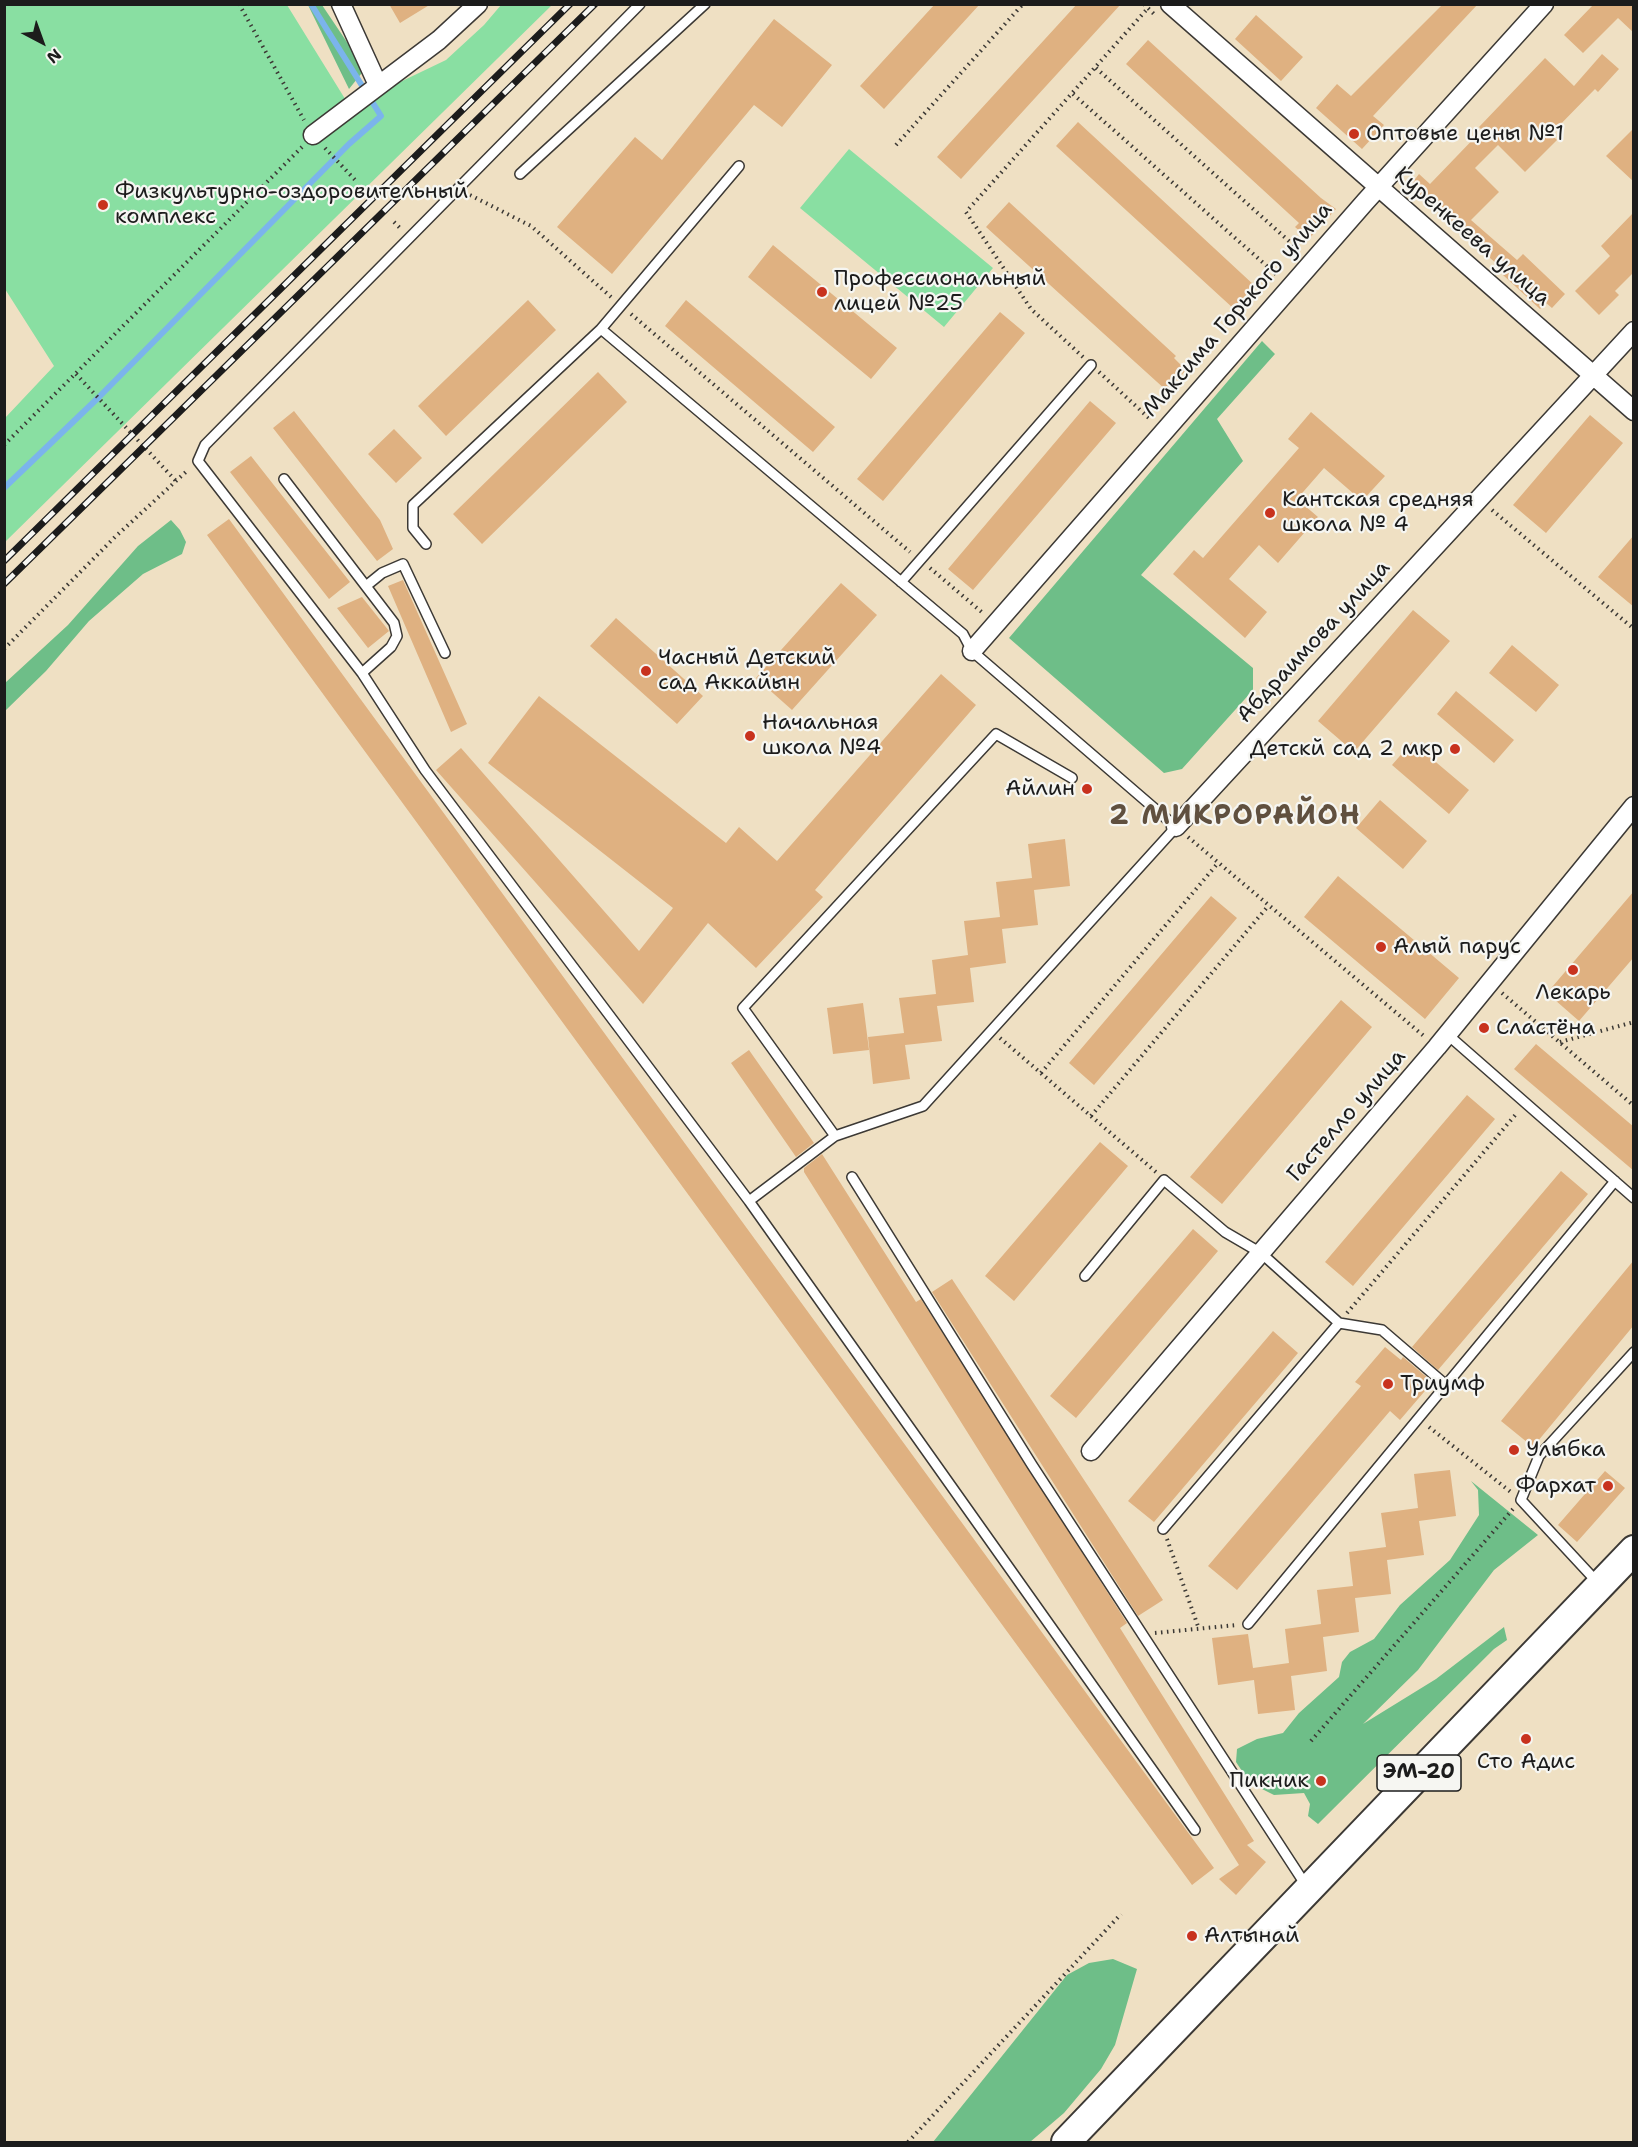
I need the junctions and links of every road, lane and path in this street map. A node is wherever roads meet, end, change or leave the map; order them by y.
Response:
1 (239, 4) edge
2 (341, 4) edge
3 (478, 4) edge
4 (640, 4) edge
5 (705, 4) edge
6 (1023, 4) edge
7 (1170, 4) edge
8 (1544, 4) edge
9 (1148, 8) dead end
10 (1096, 68) junction
11 (378, 85) junction
12 (1073, 94) junction
13 (313, 135) junction
14 (896, 145) dead end
15 (739, 166) dead end
16 (520, 174) dead end
17 (357, 182) dead end
18 (1379, 188) junction
19 (458, 190) junction
20 (1303, 253) dead end
21 (1281, 279) dead end
22 (623, 307) junction
23 (601, 329) junction
24 (1634, 331) edge
25 (1091, 365) junction
26 (76, 374) junction
27 (1593, 375) junction
28 (1634, 411) edge
29 (1153, 421) dead end
30 (4, 445) edge
31 (198, 461) junction
32 (284, 479) dead end
33 (176, 481) junction
34 (1479, 498) junction
35 (426, 544) dead end
36 (920, 560) junction
37 (901, 582) junction
38 (366, 586) junction
39 (995, 624) junction
40 (1634, 629) edge
41 (4, 649) edge
42 (972, 651) junction
43 (445, 653) dead end
44 (362, 673) junction
45 (1072, 778) dead end
46 (1634, 806) edge
47 (1176, 827) junction
48 (1218, 863) junction
49 (1269, 905) junction
50 (1490, 983) junction
51 (1634, 1022) edge
52 (992, 1032) junction
53 (1442, 1041) junction
54 (1559, 1042) junction
55 (1041, 1073) junction
56 (1526, 1103) junction
57 (1634, 1106) edge
58 (1091, 1116) junction
59 (835, 1136) junction
60 (852, 1177) dead end
61 (1164, 1180) junction
62 (1615, 1181) junction
63 (1634, 1198) edge
64 (750, 1201) junction
65 (1261, 1253) junction
66 (1085, 1276) dead end
67 (1339, 1323) junction
68 (1634, 1352) edge
69 (1446, 1385) junction
70 (1418, 1419) junction
71 (1091, 1451) dead end
72 (1521, 1500) junction
73 (1163, 1529) joint
74 (1634, 1550) edge
75 (1600, 1585) junction
76 (1248, 1624) joint
77 (1199, 1629) junction
78 (1142, 1634) junction
79 (1311, 1741) dead end
80 (1195, 1830) dead end
81 (1308, 1888) junction
82 (1121, 1914) dead end
83 (908, 2142) edge
84 (1066, 2142) edge

1 - 13 path
2 - 11 street
3 - 11 street
4 - 19 lane
5 - 16 lane
6 - 14 path
7 - 18 street, Куренкеева улица
8 - 18 street, Максима Горького улица
9 - 10 path
10 - 12 path
10 - 20 path
11 - 13 street
12 - 21 path
12 - 25 path
13 - 17 path
13 - 26 path
15 - 22 lane
18 - 27 street, Куренкеева улица
18 - 39 street, Максима Горького улица
19 - 22 path
19 - 31 lane
22 - 23 lane
22 - 36 path
23 - 35 lane
23 - 37 lane
24 - 27 street, Абдраимова улица
25 - 29 path
25 - 36 lane
26 - 30 path
26 - 33 path
27 - 28 street, Куренкеева улица
27 - 34 street, Абдраимова улица
31 - 33 path
31 - 44 lane
32 - 38 lane
33 - 41 path
34 - 40 path
34 - 47 street, Абдраимова улица
36 - 37 lane
36 - 39 path
37 - 42 lane
38 - 43 lane
38 - 44 lane
39 - 42 street, Максима Горького улица
42 - 47 lane
44 - 64 lane
45 - 59 lane
46 - 50 street, Гастелло улица
47 - 48 path
47 - 52 lane
48 - 49 path
48 - 55 path
49 - 53 path
49 - 58 path
50 - 53 street, Гастелло улица
50 - 54 path
51 - 54 path
52 - 55 path
52 - 59 lane
53 - 56 lane
53 - 65 street, Гастелло улица
54 - 57 path
55 - 58 path
56 - 62 lane
56 - 67 path
58 - 61 path
59 - 64 lane
60 - 78 lane
61 - 65 lane
61 - 66 lane
62 - 63 lane
62 - 69 lane
64 - 80 lane
65 - 67 lane
65 - 71 street, Гастелло улица
67 - 69 lane
67 - 73 lane
68 - 72 lane
69 - 70 lane
70 - 72 path
70 - 76 lane
72 - 75 lane
72 - 79 path
73 - 77 path
74 - 75 main road, ЭМ-20
75 - 81 main road, ЭМ-20
76 - 77 path
77 - 78 path
78 - 81 lane
81 - 84 main road, ЭМ-20
82 - 83 path

